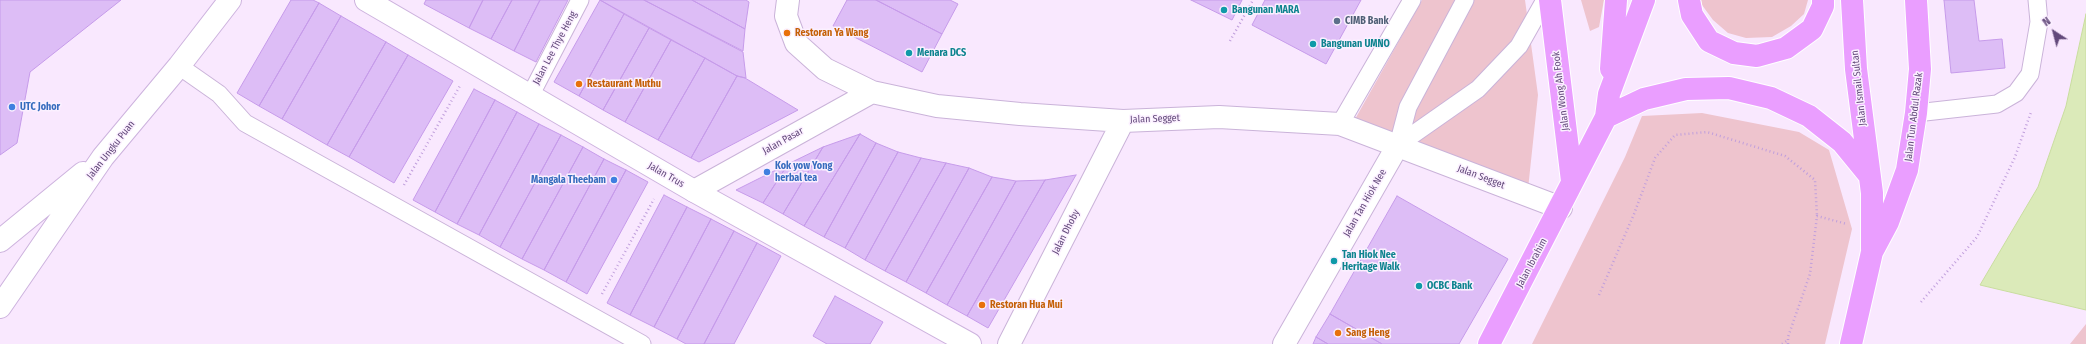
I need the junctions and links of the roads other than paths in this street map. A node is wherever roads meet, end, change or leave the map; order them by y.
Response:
1 (230, 0) edge
2 (366, 0) edge
3 (580, 0) edge
4 (788, 0) edge
5 (1412, 0) edge
6 (1464, 0) edge
7 (1545, 0) edge
8 (1550, 0) edge
9 (1616, 0) edge
10 (1644, 0) edge
11 (1689, 0) edge
12 (1823, 0) edge
13 (1852, 0) edge
14 (1916, 0) edge
15 (2037, 0) edge
16 (179, 66) junction
17 (872, 92) junction
18 (1609, 94) junction
19 (530, 96) junction
20 (1916, 114) junction
21 (1606, 117) junction
22 (1123, 121) junction
23 (1340, 124) junction
24 (1398, 145) junction
25 (103, 157) junction
26 (1869, 175) junction
27 (1572, 181) junction
28 (694, 191) junction
29 (1561, 208) junction
30 (0, 241) edge
31 (1872, 242) junction
32 (0, 307) edge
33 (642, 344) edge
34 (970, 344) edge
35 (1009, 344) edge
36 (1284, 344) edge
37 (1489, 344) edge
38 (1851, 344) edge

1 - 16 street, Jalan Ungku Puan
2 - 19 street, Jalan Trus
3 - 19 lane, Jalan Lee Thye Heng
4 - 17 street, Jalan Segget
5 - 23 lane
6 - 24 lane
7 - 24 lane
8 - 27 main road, Jalan Wong Ah Fook
9 - 18 main road
10 - 18 main road
11 - 12 main road
13 - 26 main road, Jalan Ismail Sultan
14 - 20 main road, Jalan Tun Abdul Razak
15 - 20 lane
16 - 25 street, Jalan Ungku Puan
16 - 33 lane
17 - 22 street, Jalan Segget
17 - 28 street, Jalan Pasar
18 - 21 main road
19 - 28 street, Jalan Trus
20 - 31 main road, Jalan Tun Abdul Razak
21 - 26 main road
21 - 27 main road, Jalan Ibrahim
22 - 23 street, Jalan Segget
22 - 35 street, Jalan Dhoby
23 - 24 street, Jalan Segget
24 - 29 street, Jalan Segget
24 - 36 street, Jalan Tan Hiok Nee
25 - 30 street
25 - 32 street, Jalan Ungku Puan
26 - 31 main road, Jalan Ismail Sultan
27 - 29 main road, Jalan Ibrahim
28 - 34 street, Jalan Trus
29 - 37 main road, Jalan Ibrahim
31 - 38 main road, Jalan Tun Abdul Razak

